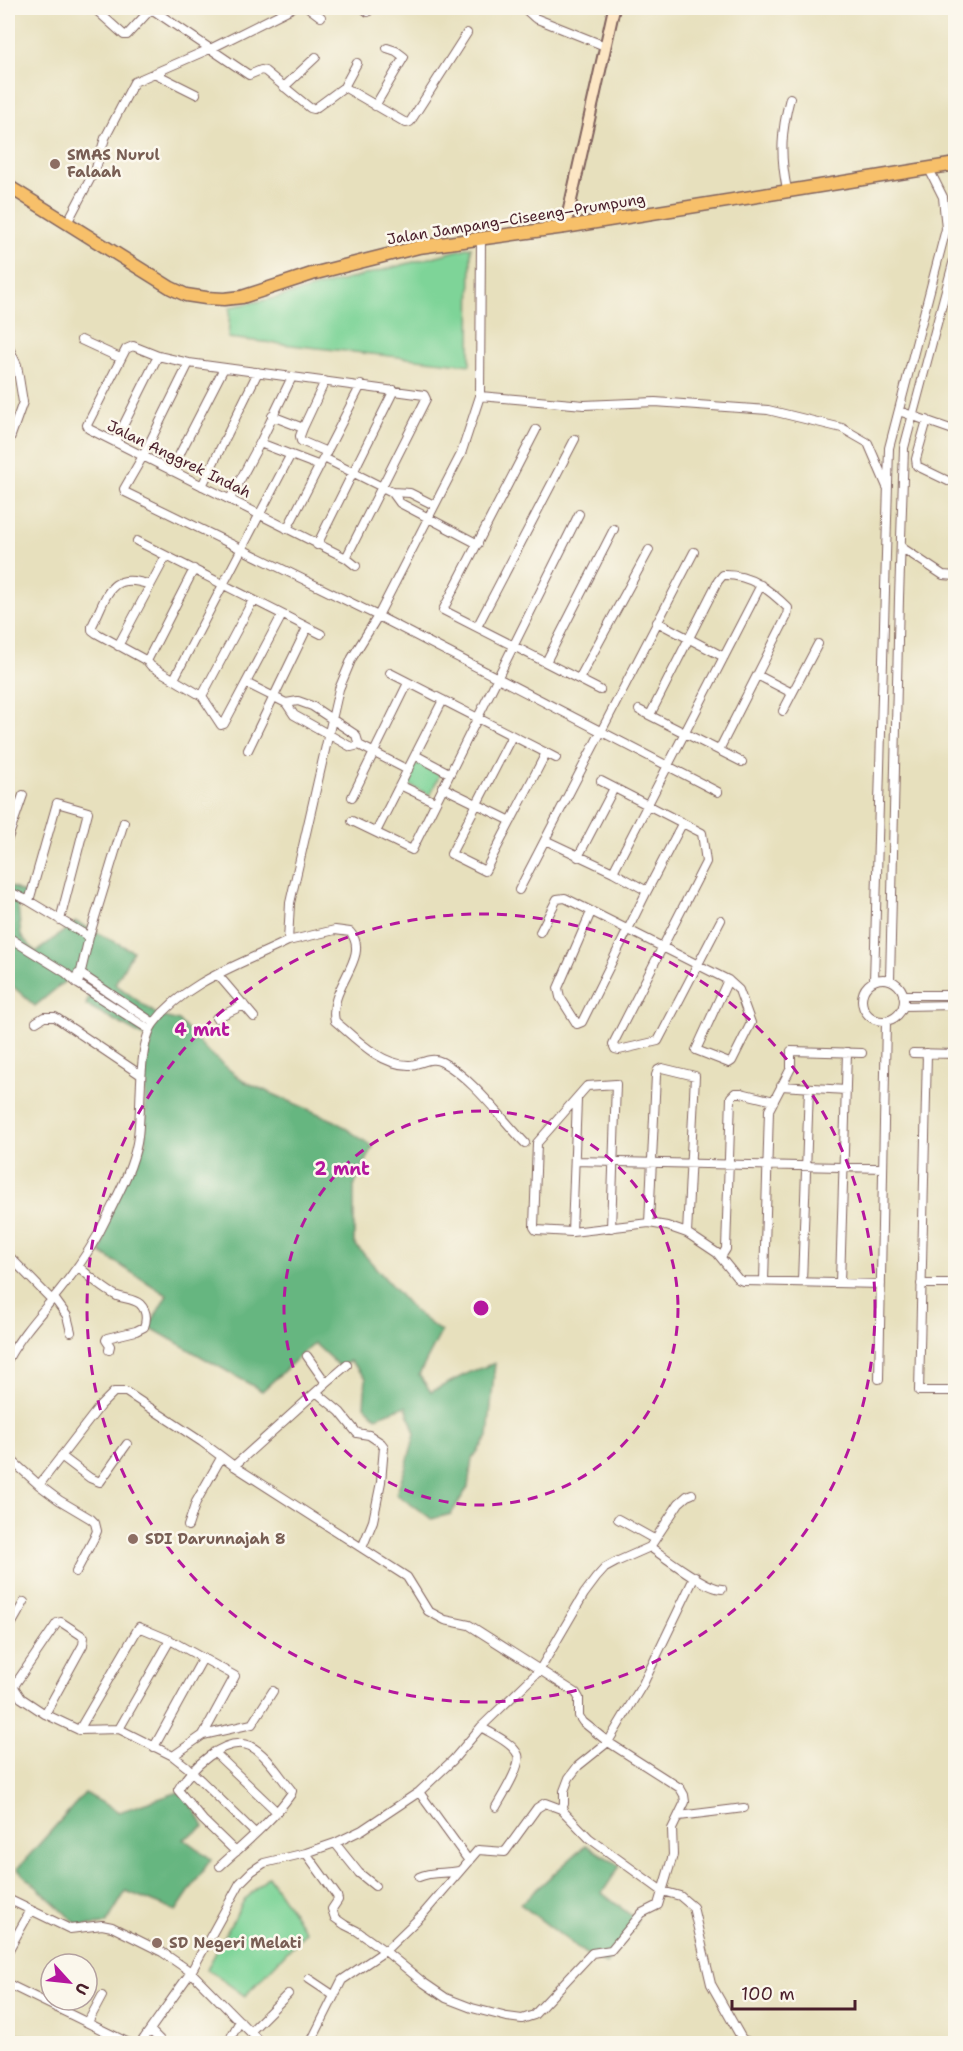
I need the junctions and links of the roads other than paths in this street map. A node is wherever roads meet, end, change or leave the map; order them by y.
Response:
1 (94, 8) edge
2 (151, 8) edge
3 (292, 8) edge
4 (309, 8) edge
5 (524, 8) edge
6 (614, 8) edge
7 (321, 17) dead end
8 (467, 33) dead end
9 (605, 46) junction
10 (212, 48) junction
11 (387, 48) dead end
12 (316, 57) dead end
13 (357, 63) dead end
14 (154, 73) junction
15 (284, 87) junction
16 (344, 87) junction
17 (196, 94) dead end
18 (790, 98) dead end
19 (375, 106) junction
20 (956, 164) edge
21 (930, 169) junction
22 (787, 190) junction
23 (10, 191) edge
24 (67, 223) junction
25 (565, 227) junction
26 (481, 237) junction
27 (940, 256) junction
28 (955, 256) edge
29 (81, 340) dead end
30 (8, 346) edge
31 (158, 356) junction
32 (120, 358) junction
33 (189, 363) junction
34 (224, 368) junction
35 (258, 372) junction
36 (292, 377) junction
37 (325, 381) junction
38 (361, 385) junction
39 (394, 390) junction
40 (480, 392) junction
41 (899, 411) junction
42 (913, 415) junction
43 (272, 416) junction
44 (927, 420) junction
45 (303, 428) junction
46 (536, 430) dead end
47 (956, 431) edge
48 (575, 439) dead end
49 (115, 442) junction
50 (260, 443) junction
51 (8, 444) edge
52 (326, 455) junction
53 (143, 456) junction
54 (290, 456) junction
55 (320, 466) junction
56 (171, 471) junction
57 (355, 472) junction
58 (948, 481) dead end
59 (202, 486) junction
60 (382, 487) junction
61 (888, 489) junction
62 (392, 492) junction
63 (230, 499) junction
64 (434, 505) junction
65 (258, 513) junction
66 (579, 514) dead end
67 (428, 517) junction
68 (287, 529) junction
69 (614, 529) dead end
70 (137, 541) dead end
71 (478, 544) junction
72 (317, 545) junction
73 (901, 547) junction
74 (242, 549) junction
75 (649, 550) dead end
76 (694, 552) dead end
77 (166, 555) junction
78 (346, 558) junction
79 (356, 566) dead end
80 (194, 569) junction
81 (956, 576) edge
82 (150, 585) junction
83 (760, 585) junction
84 (223, 586) junction
85 (899, 598) junction
86 (253, 600) junction
87 (886, 600) junction
88 (282, 615) junction
89 (378, 616) junction
90 (657, 622) junction
91 (477, 627) junction
92 (307, 628) junction
93 (321, 634) dead end
94 (690, 638) junction
95 (818, 644) dead end
96 (512, 645) junction
97 (118, 646) junction
98 (724, 657) junction
99 (147, 661) junction
100 (546, 662) junction
101 (390, 673) dead end
102 (759, 675) junction
103 (496, 677) junction
104 (174, 680) junction
105 (579, 680) junction
106 (408, 682) junction
107 (246, 683) junction
108 (600, 690) dead end
109 (792, 693) junction
110 (273, 696) junction
111 (203, 698) junction
112 (443, 700) junction
113 (286, 703) junction
114 (639, 710) dead end
115 (783, 711) dead end
116 (650, 715) junction
117 (476, 717) junction
118 (331, 719) junction
119 (601, 730) junction
120 (327, 733) junction
121 (684, 733) junction
122 (512, 736) junction
123 (360, 745) junction
124 (248, 750) dead end
125 (719, 750) junction
126 (374, 752) junction
127 (546, 753) junction
128 (415, 755) junction
129 (556, 758) dead end
130 (742, 762) dead end
131 (668, 765) junction
132 (408, 770) junction
133 (449, 773) junction
134 (601, 781) dead end
135 (400, 785) junction
136 (442, 787) junction
137 (614, 788) junction
138 (718, 792) dead end
139 (23, 795) dead end
140 (352, 797) dead end
141 (435, 802) junction
142 (477, 805) junction
143 (647, 805) junction
144 (352, 821) dead end
145 (511, 821) junction
146 (124, 822) dead end
147 (682, 824) junction
148 (376, 832) junction
149 (8, 838) edge
150 (545, 840) junction
151 (578, 857) junction
152 (613, 872) junction
153 (519, 890) dead end
154 (8, 891) edge
155 (647, 891) junction
156 (29, 901) junction
157 (591, 912) junction
158 (60, 920) junction
159 (721, 920) dead end
160 (629, 931) junction
161 (540, 932) dead end
162 (8, 937) edge
163 (89, 937) junction
164 (288, 941) junction
165 (661, 947) junction
166 (698, 964) junction
167 (66, 973) junction
168 (81, 974) junction
169 (218, 975) junction
170 (728, 980) junction
171 (890, 980) junction
172 (874, 981) junction
173 (78, 984) junction
174 (903, 995) junction
175 (956, 995) edge
176 (244, 1005) junction
177 (956, 1005) edge
178 (903, 1006) junction
179 (254, 1017) dead end
180 (216, 1018) dead end
181 (886, 1021) junction
182 (36, 1022) dead end
183 (152, 1026) junction
184 (848, 1052) junction
185 (862, 1053) dead end
186 (913, 1053) dead end
187 (927, 1053) junction
188 (956, 1054) edge
189 (141, 1075) junction
190 (781, 1086) junction
191 (808, 1088) junction
192 (846, 1090) junction
193 (577, 1099) junction
194 (774, 1101) junction
195 (525, 1143) dead end
196 (575, 1161) junction
197 (613, 1162) junction
198 (652, 1163) junction
199 (690, 1164) junction
200 (729, 1165) junction
201 (767, 1166) junction
202 (806, 1166) junction
203 (844, 1167) junction
204 (883, 1168) junction
205 (649, 1223) junction
206 (611, 1228) junction
207 (572, 1232) junction
208 (687, 1233) junction
209 (8, 1256) edge
210 (721, 1257) junction
211 (78, 1266) junction
212 (764, 1281) junction
213 (802, 1282) junction
214 (840, 1283) junction
215 (881, 1284) junction
216 (921, 1284) junction
217 (956, 1284) edge
218 (53, 1299) junction
219 (71, 1332) dead end
220 (109, 1350) dead end
221 (307, 1356) dead end
222 (8, 1359) edge
223 (347, 1365) dead end
224 (879, 1379) dead end
225 (326, 1383) junction
226 (956, 1391) edge
227 (316, 1392) junction
228 (127, 1444) dead end
229 (61, 1456) junction
230 (8, 1457) edge
231 (221, 1458) junction
232 (234, 1466) junction
233 (39, 1485) junction
234 (692, 1494) dead end
235 (618, 1519) dead end
236 (188, 1526) dead end
237 (654, 1539) junction
238 (650, 1547) junction
239 (362, 1548) junction
240 (76, 1572) dead end
241 (694, 1576) junction
242 (722, 1589) dead end
243 (24, 1602) dead end
244 (8, 1630) edge
245 (170, 1640) junction
246 (203, 1658) junction
247 (539, 1671) junction
248 (8, 1678) edge
249 (14, 1686) junction
250 (273, 1691) dead end
251 (45, 1714) junction
252 (481, 1727) junction
253 (119, 1729) junction
254 (78, 1730) junction
255 (203, 1735) junction
256 (608, 1742) junction
257 (154, 1747) junction
258 (214, 1752) junction
259 (176, 1759) junction
260 (190, 1769) junction
261 (419, 1792) junction
262 (496, 1807) dead end
263 (744, 1808) dead end
264 (561, 1809) junction
265 (276, 1811) junction
266 (679, 1816) junction
267 (255, 1833) junction
268 (335, 1843) junction
269 (236, 1852) junction
270 (306, 1853) junction
271 (469, 1861) junction
272 (220, 1866) dead end
273 (459, 1871) junction
274 (418, 1877) dead end
275 (375, 1886) dead end
276 (662, 1891) junction
277 (8, 1899) edge
278 (31, 1910) junction
279 (8, 1951) edge
280 (385, 1951) junction
281 (191, 1972) junction
282 (309, 1979) dead end
283 (8, 1983) edge
284 (288, 1994) dead end
285 (333, 1995) junction
286 (102, 1996) dead end
287 (240, 2021) junction
288 (88, 2022) junction
289 (150, 2030) junction
290 (251, 2031) junction
291 (740, 2041) edge
292 (131, 2043) edge
293 (140, 2043) edge
294 (164, 2043) edge
295 (226, 2043) edge
296 (262, 2043) edge
297 (310, 2043) edge
298 (754, 2043) edge

1 - 2 street
2 - 10 street
3 - 10 street
4 - 7 street
5 - 9 street
6 - 9 street
8 - 19 street
9 - 25 street
10 - 14 street
10 - 15 street
11 - 19 street
12 - 15 street
13 - 16 street
14 - 17 street
14 - 24 street
15 - 16 street
16 - 19 street
18 - 22 street
20 - 21 main road, Jalan Jampang–Ciseeng–Prumpung
21 - 22 main road, Jalan Jampang–Ciseeng–Prumpung
21 - 27 street
22 - 25 main road, Jalan Jampang–Ciseeng–Prumpung
23 - 24 main road, Jalan Jampang–Ciseeng–Prumpung
24 - 26 main road, Jalan Jampang–Ciseeng–Prumpung
25 - 26 main road, Jalan Jampang–Ciseeng–Prumpung
26 - 40 street
27 - 28 street
27 - 41 street
28 - 42 street
29 - 32 street
30 - 51 street
31 - 32 street
31 - 33 street
31 - 49 street
32 - 49 street, Jalan Anggrek Indah
33 - 34 street
33 - 53 street
34 - 35 street
34 - 56 street
35 - 36 street
35 - 59 street
36 - 37 street
36 - 43 street
37 - 38 street
37 - 45 street
38 - 39 street
38 - 52 street
39 - 57 street
39 - 60 street
40 - 61 street
40 - 64 street
41 - 42 street
41 - 61 street
42 - 44 street
42 - 73 street
43 - 45 street
43 - 50 street
44 - 47 street
44 - 58 street
45 - 52 street
46 - 71 street
48 - 91 street
49 - 53 street, Jalan Anggrek Indah
50 - 54 street
50 - 63 street
52 - 55 street
52 - 57 street
53 - 56 street, Jalan Anggrek Indah
53 - 74 street
54 - 55 street
54 - 65 street
55 - 68 street
56 - 59 street, Jalan Anggrek Indah
57 - 60 street
57 - 72 street
59 - 63 street, Jalan Anggrek Indah
60 - 62 street
60 - 78 street
61 - 87 street
62 - 64 street
62 - 67 street
63 - 65 street, Jalan Anggrek Indah
64 - 67 street
65 - 68 street, Jalan Anggrek Indah
65 - 74 street
66 - 96 street
67 - 71 street
67 - 89 street
68 - 72 street, Jalan Anggrek Indah
69 - 100 street
70 - 77 street
71 - 91 street
72 - 78 street, Jalan Anggrek Indah
73 - 81 street
73 - 85 street
74 - 84 street
74 - 89 street
75 - 105 street
76 - 90 street
77 - 80 street
77 - 82 street
78 - 79 street, Jalan Anggrek Indah
80 - 84 street
80 - 99 street
82 - 97 street
82 - 97 street
83 - 94 street
83 - 98 street
83 - 102 street
84 - 86 street
84 - 104 street
85 - 87 street
85 - 171 street
86 - 88 street
86 - 111 street
87 - 172 street
88 - 92 street
88 - 107 street
89 - 103 street
89 - 118 street
90 - 94 street
90 - 119 street
91 - 96 street
92 - 93 street
92 - 110 street
94 - 98 street
94 - 116 street
95 - 109 street
96 - 100 street
96 - 103 street
97 - 99 street
98 - 121 street
99 - 104 street
100 - 105 street
101 - 106 street
102 - 109 street
102 - 125 street
103 - 117 street
103 - 119 street
104 - 111 street
105 - 108 street
106 - 112 street
106 - 126 street
107 - 110 street
107 - 111 street
109 - 115 street
110 - 113 street
110 - 124 street
112 - 117 street
112 - 128 street
113 - 118 street
113 - 120 street
114 - 116 street
116 - 121 street
117 - 122 street
117 - 133 street
118 - 120 street
118 - 123 street
119 - 131 street
119 - 150 street
120 - 123 street
120 - 164 street
121 - 125 street
121 - 131 street
122 - 127 street
122 - 142 street
123 - 126 street
125 - 130 street
126 - 132 street
126 - 140 street
127 - 129 street
127 - 145 street
128 - 132 street
128 - 133 street
131 - 138 street
131 - 143 street
132 - 135 street
133 - 136 street
134 - 137 street
135 - 141 street
135 - 148 street
136 - 141 street
136 - 142 street
137 - 143 street
137 - 151 street
139 - 149 street
141 - 148 street
142 - 145 street
142 - 145 street
143 - 147 street
143 - 152 street
144 - 148 street
146 - 163 street
147 - 155 street
147 - 165 street
150 - 151 street
150 - 153 street
151 - 152 street
152 - 155 street
154 - 156 street
155 - 160 street
156 - 158 street
156 - 158 street
157 - 160 street
157 - 160 street
157 - 161 street
158 - 163 street
159 - 166 street
160 - 165 street
162 - 167 street
163 - 168 street
164 - 169 street
164 - 195 street
165 - 166 street
165 - 166 street
166 - 170 street
167 - 168 street
167 - 173 street
168 - 173 street
168 - 183 street
169 - 176 street
169 - 183 street
170 - 170 street
171 - 172 street
171 - 174 street
172 - 181 street
173 - 183 street
174 - 175 street
174 - 178 street
176 - 179 street
176 - 180 street
177 - 178 street
178 - 181 street
181 - 204 street
182 - 189 street
183 - 189 street
184 - 185 street
184 - 190 street
184 - 192 street
186 - 187 street
187 - 188 street
187 - 216 street
189 - 211 street
190 - 191 street
190 - 194 street
191 - 192 street
191 - 202 street
192 - 203 street
193 - 196 street
193 - 197 street
193 - 207 street
194 - 200 street
194 - 201 street
196 - 197 street
196 - 207 street
197 - 198 street
197 - 206 street
198 - 199 street
198 - 199 street
198 - 205 street
199 - 200 street
199 - 208 street
200 - 201 street
200 - 210 street
201 - 202 street
201 - 212 street
202 - 203 street
202 - 213 street
203 - 204 street
203 - 214 street
204 - 215 street
205 - 206 street
205 - 208 street
206 - 207 street
208 - 210 street
209 - 218 street
210 - 212 street
211 - 218 street
211 - 220 street
212 - 213 street
213 - 214 street
214 - 215 street
215 - 224 street
216 - 217 street
216 - 226 street
218 - 219 street
218 - 222 street
221 - 225 street
223 - 225 street
225 - 227 street
227 - 232 street
227 - 239 street
228 - 229 street
229 - 231 street
229 - 233 street
230 - 233 street
231 - 232 street
231 - 236 street
232 - 239 street
233 - 240 street
234 - 237 street
235 - 237 street
237 - 238 street
238 - 241 street
238 - 247 street
239 - 247 street
241 - 242 street
241 - 256 street
243 - 244 street
245 - 246 street
245 - 253 street
245 - 254 street
246 - 255 street
246 - 257 street
247 - 252 street
247 - 256 street
248 - 249 street
249 - 251 street
249 - 251 street
250 - 255 street
251 - 254 street
252 - 261 street
252 - 262 street
253 - 254 street
253 - 257 street
255 - 259 street
256 - 264 street
256 - 266 street
257 - 259 street
258 - 260 street
258 - 265 street
258 - 265 street
259 - 260 street
260 - 267 street
260 - 269 street
261 - 268 street
261 - 271 street
263 - 266 street
264 - 271 street
264 - 276 street
265 - 267 street
266 - 276 street
267 - 269 street
268 - 270 street
268 - 275 street
269 - 272 street
270 - 280 street
270 - 281 street
271 - 273 street
273 - 274 street
273 - 280 street
276 - 280 street
276 - 291 street
277 - 278 street
278 - 279 street
278 - 281 street
280 - 285 street
281 - 287 street
281 - 289 street
282 - 285 street
283 - 288 street
284 - 290 street
285 - 297 street
286 - 288 street
287 - 290 street
287 - 295 street
288 - 292 street
289 - 293 street
289 - 294 street
290 - 296 street
291 - 298 street

